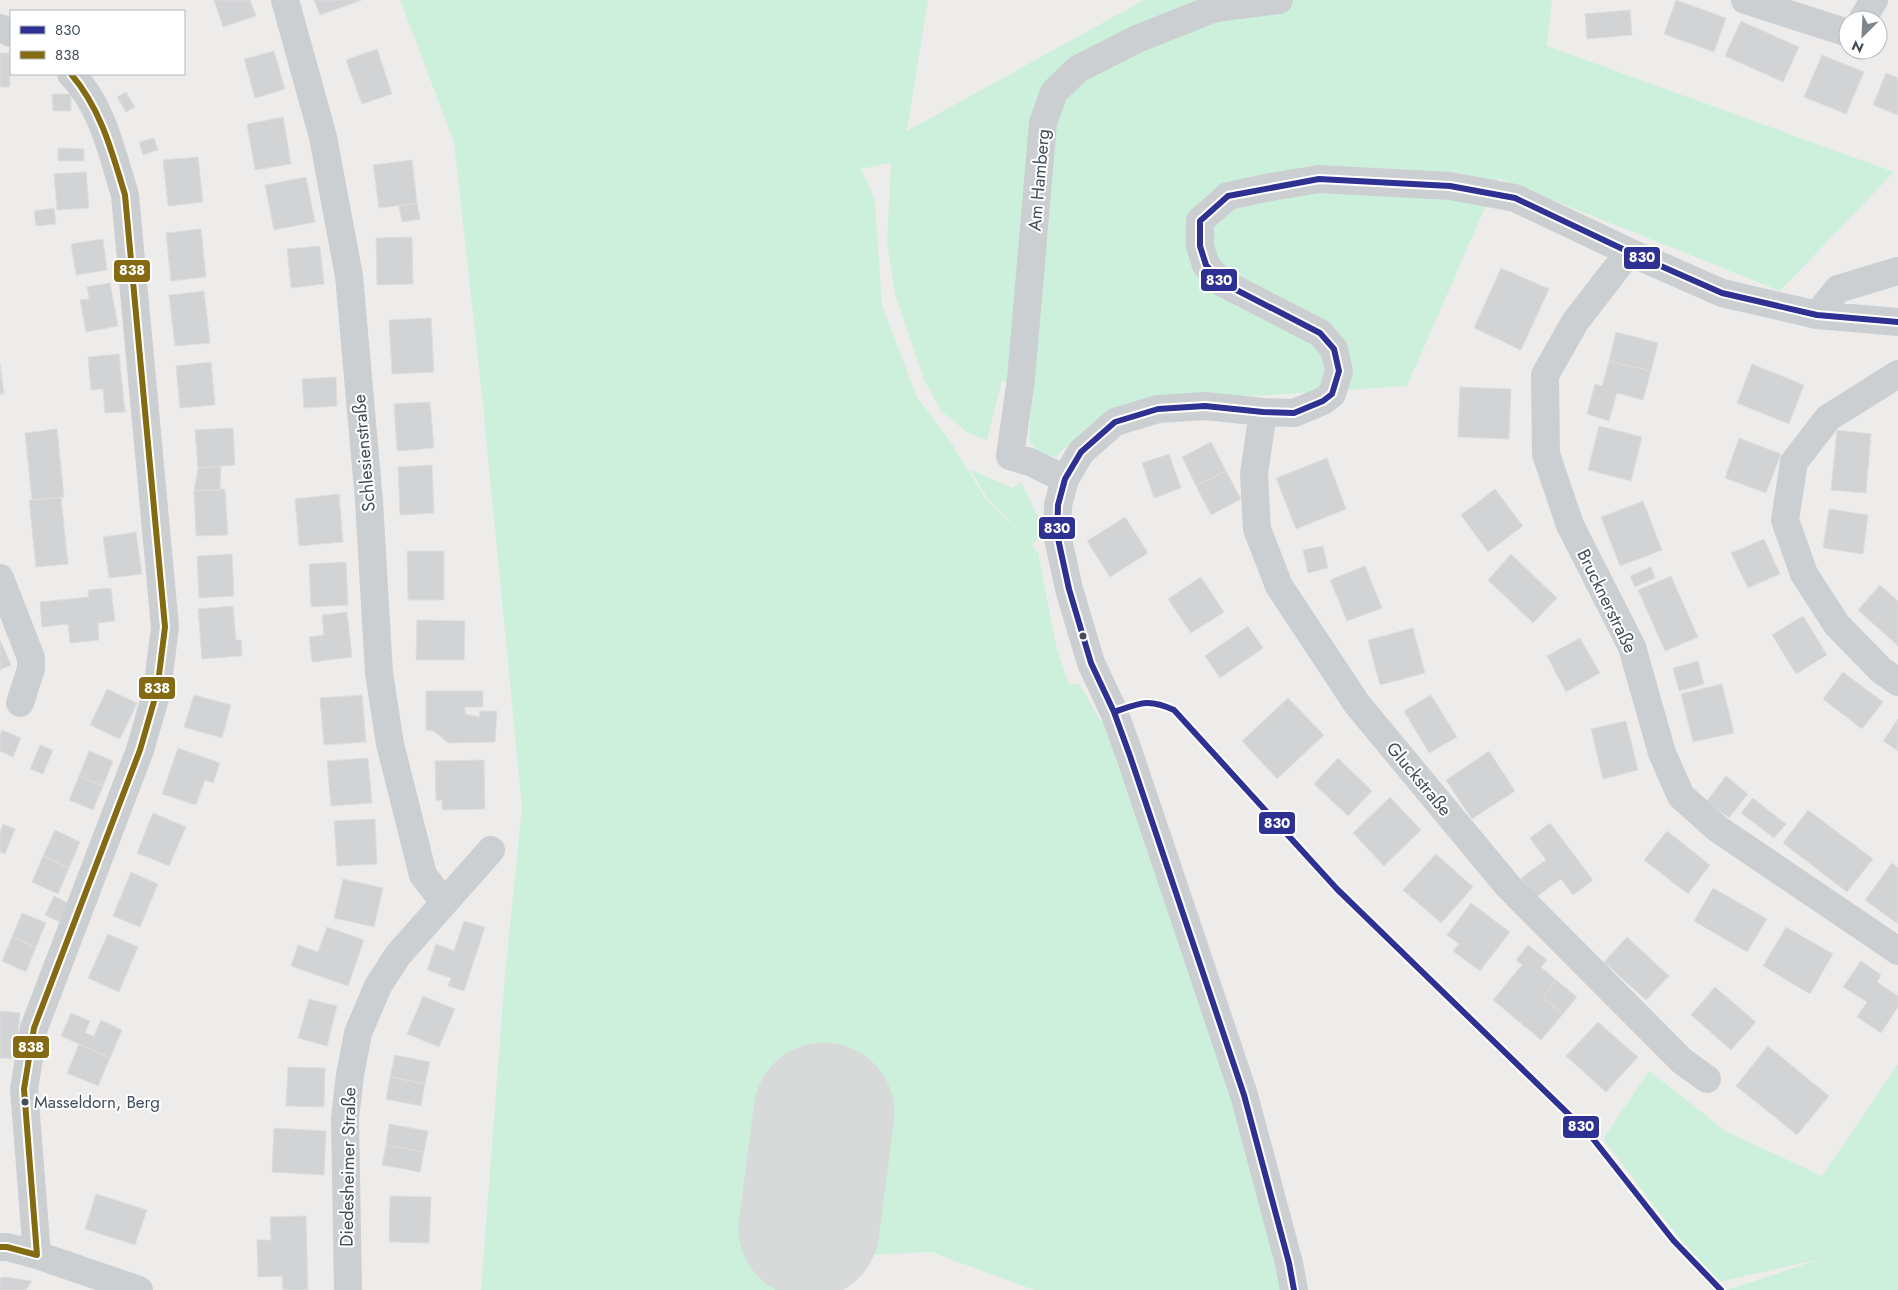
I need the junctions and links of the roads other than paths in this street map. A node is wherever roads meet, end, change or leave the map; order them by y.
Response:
1 (285, 0) edge
2 (1279, 0) edge
3 (1745, 0) edge
4 (1838, 30) edge
5 (72, 75) edge
6 (1629, 252) junction
7 (1898, 271) edge
8 (1816, 314) junction
9 (1898, 322) edge
10 (1898, 374) edge
11 (1263, 412) junction
12 (1065, 480) junction
13 (0, 578) edge
14 (1898, 682) edge
15 (20, 703) dead end
16 (491, 850) dead end
17 (444, 902) junction
18 (1898, 951) edge
19 (1707, 1080) dead end
20 (0, 1247) edge
21 (37, 1254) junction
22 (139, 1290) edge
23 (348, 1290) edge
24 (1294, 1290) edge

1 - 17 street, Schlesienstraße
2 - 12 street, Am Hamberg
3 - 4 street
5 - 21 street
6 - 8 street
6 - 11 street
6 - 18 street, Brucknerstraße
7 - 8 street
8 - 9 street
10 - 14 street
11 - 12 street
11 - 19 street, Gluckstraße
12 - 24 street
13 - 15 street
16 - 17 street, Diedesheimer Straße
17 - 23 street, Diedesheimer Straße
20 - 21 street
21 - 22 street

